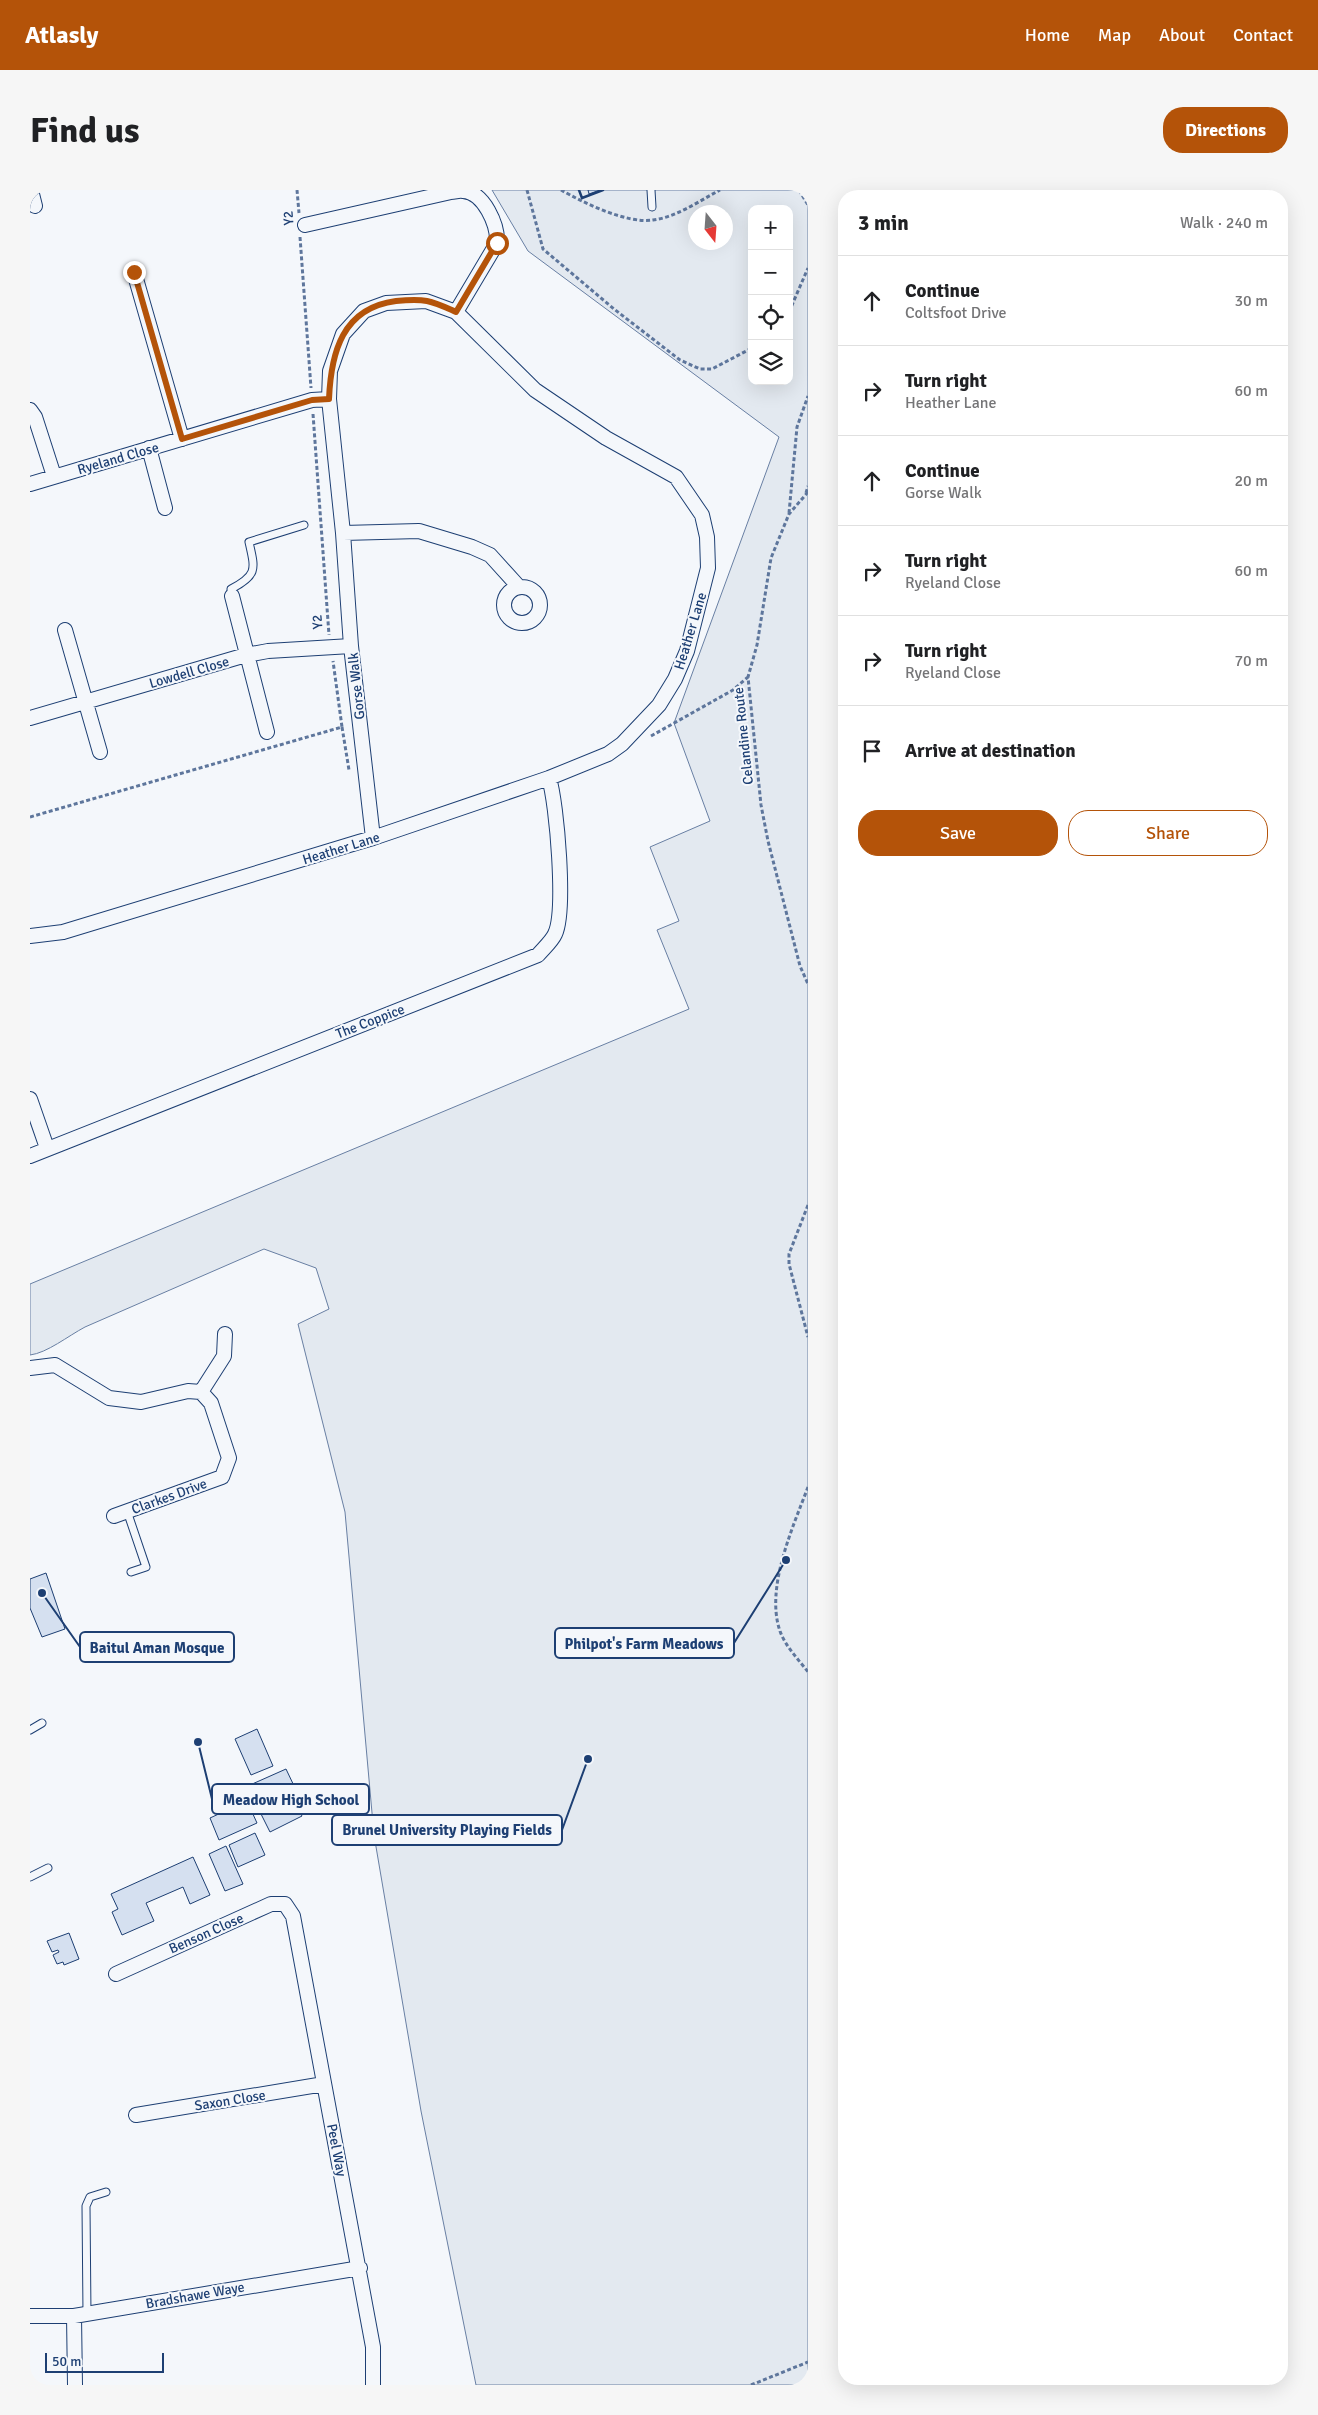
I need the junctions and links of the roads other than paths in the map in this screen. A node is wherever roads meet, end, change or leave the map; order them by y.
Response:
1 (31, 190) edge
2 (650, 190) edge
3 (35, 206) dead end
4 (652, 207) dead end
5 (301, 226) road end
6 (134, 272) dead end
7 (456, 312) junction
8 (339, 342) joint
9 (329, 399) junction
10 (30, 410) edge
11 (182, 439) junction
12 (149, 448) junction
13 (54, 476) junction
14 (30, 484) edge
15 (164, 508) dead end
16 (304, 526) dead end
17 (343, 533) junction
18 (519, 587) dead end
19 (232, 596) joint
20 (65, 630) dead end
21 (351, 646) junction
22 (246, 655) junction
23 (86, 701) junction
24 (30, 718) edge
25 (267, 732) dead end
26 (100, 752) dead end
27 (549, 778) junction
28 (373, 838) junction
29 (30, 936) edge
30 (30, 1099) edge
31 (47, 1148) junction
32 (30, 1156) edge
33 (225, 1334) dead end
34 (30, 1368) edge
35 (201, 1392) junction
36 (128, 1511) junction
37 (114, 1516) dead end
38 (132, 1572) dead end
39 (42, 1724) dead end
40 (30, 1730) edge
41 (48, 1868) dead end
42 (30, 1877) edge
43 (293, 1916) joint
44 (116, 1974) dead end
45 (324, 2084) junction
46 (136, 2115) dead end
47 (106, 2192) dead end
48 (360, 2268) junction
49 (80, 2315) junction
50 (30, 2316) edge
51 (75, 2385) edge
52 (373, 2385) edge

1 - 3 street
2 - 4 lane
5 - 7 street
6 - 11 street
7 - 8 street, Heather Lane
7 - 27 street, Heather Lane
8 - 9 street, Gorse Walk
9 - 11 street, Ryeland Close
9 - 17 street, Gorse Walk
10 - 13 street
11 - 12 street, Ryeland Close
12 - 13 street, Ryeland Close
12 - 15 street
13 - 14 street, Ryeland Close
16 - 19 lane
17 - 18 street
17 - 21 street, Gorse Walk
19 - 22 street
20 - 23 street
21 - 22 street, Lowdell Close
21 - 28 street, Gorse Walk
22 - 23 street, Lowdell Close
22 - 25 street
23 - 24 street, Lowdell Close
23 - 26 street
27 - 28 street, Heather Lane
27 - 31 street, The Coppice
28 - 29 street, Heather Lane
30 - 31 street
31 - 32 street, The Coppice
33 - 35 street
34 - 35 street
35 - 36 street, Clarkes Drive
36 - 37 street, Clarkes Drive
36 - 38 lane
39 - 40 lane
41 - 42 lane
43 - 44 street, Benson Close
43 - 45 street, Peel Way
45 - 46 street, Saxon Close
45 - 48 street, Peel Way
47 - 49 lane
48 - 49 street, Bradshawe Waye
48 - 52 street, Peel Way
49 - 50 street, Bradshawe Waye
49 - 51 street

